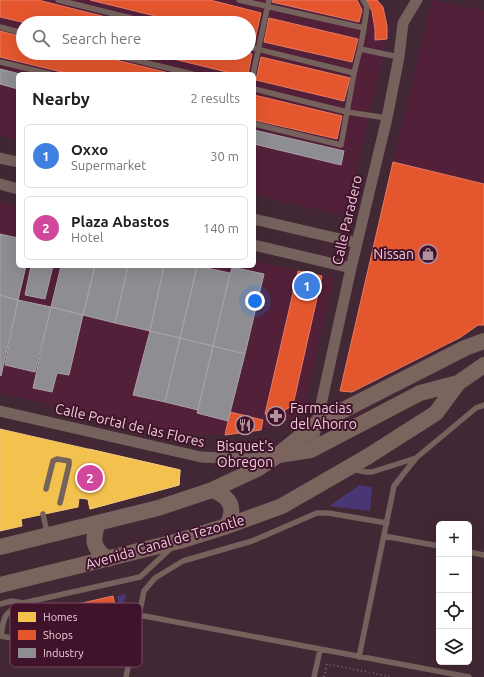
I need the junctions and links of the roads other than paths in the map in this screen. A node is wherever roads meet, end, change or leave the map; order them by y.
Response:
1 (58, 0) edge
2 (239, 0) edge
3 (269, 0) edge
4 (363, 0) edge
5 (417, 0) edge
6 (267, 7) junction
7 (123, 16) edge
8 (0, 27) edge
9 (364, 28) junction
10 (16, 30) edge
11 (256, 49) edge
12 (360, 49) junction
13 (259, 50) junction
14 (399, 57) junction
15 (135, 60) edge
16 (0, 62) edge
17 (42, 72) edge
18 (184, 72) edge
19 (254, 72) edge
20 (354, 73) junction
21 (256, 89) edge
22 (347, 112) junction
23 (387, 118) junction
24 (256, 124) edge
25 (0, 158) edge
26 (16, 162) edge
27 (0, 184) edge
28 (16, 188) edge
29 (256, 219) edge
30 (357, 243) junction
31 (256, 245) edge
32 (351, 268) junction
33 (484, 341) edge
34 (484, 365) edge
35 (458, 383) junction
36 (484, 405) edge
37 (0, 411) edge
38 (316, 424) junction
39 (311, 450) junction
40 (278, 455) junction
41 (416, 458) junction
42 (348, 468) junction
43 (46, 489) dead end
44 (212, 490) junction
45 (60, 503) dead end
46 (43, 514) dead end
47 (98, 523) junction
48 (387, 523) junction
49 (227, 526) junction
50 (48, 535) junction
51 (384, 536) junction
52 (179, 541) junction
53 (436, 545) edge
54 (0, 547) edge
55 (472, 553) edge
56 (484, 555) edge
57 (108, 559) junction
58 (0, 585) edge
59 (24, 603) joint
60 (142, 603) edge
61 (0, 604) edge
62 (10, 611) edge
63 (142, 616) edge
64 (0, 636) edge
65 (10, 638) edge
66 (320, 650) junction
67 (359, 657) junction
68 (128, 667) edge
69 (126, 677) edge
70 (314, 677) edge
71 (469, 677) edge

1 - 7 lane
2 - 6 lane
3 - 6 lane
4 - 9 lane
5 - 14 street, Calle Paradero
6 - 9 lane
6 - 13 lane
8 - 10 lane
9 - 12 lane
11 - 13 lane
12 - 14 lane
12 - 20 lane
13 - 19 lane
13 - 20 lane
14 - 23 street, Calle Paradero
15 - 18 lane
16 - 17 lane
20 - 22 lane
21 - 22 lane
22 - 23 lane
22 - 24 lane
23 - 30 street, Calle Paradero
25 - 26 street
27 - 28 street
29 - 30 street
30 - 32 street, Calle Paradero
31 - 32 street
32 - 38 street, Calle Paradero
33 - 38 main road, Avenida Canal de Tezontle
34 - 35 main road, Avenida Canal de Tezontle
35 - 39 main road, Avenida Canal de Tezontle
35 - 42 main road, Avenida Canal de Tezontle
36 - 41 lane
37 - 40 street, Calle Portal de las Flores
38 - 39 street, Calle Paradero
38 - 40 main road, Avenida Canal de Tezontle
39 - 40 main road, Avenida Canal de Tezontle
40 - 44 main road, Avenida Canal de Tezontle
41 - 42 lane
41 - 48 lane
42 - 49 main road, Avenida Canal de Tezontle
43 - 45 lane
44 - 47 main road, Avenida Canal de Tezontle
44 - 49 main road
46 - 50 lane
47 - 50 main road, Avenida Canal de Tezontle
47 - 57 main road
48 - 51 lane
48 - 60 lane
49 - 52 main road, Avenida Canal de Tezontle
50 - 54 main road, Avenida Canal de Tezontle
51 - 53 lane
51 - 67 lane
52 - 57 main road, Avenida Canal de Tezontle
52 - 59 lane
55 - 56 lane
57 - 58 main road, Avenida Canal de Tezontle
59 - 61 lane
62 - 64 lane
63 - 66 lane
64 - 65 lane
66 - 67 lane
66 - 70 lane
67 - 71 lane
68 - 69 lane

